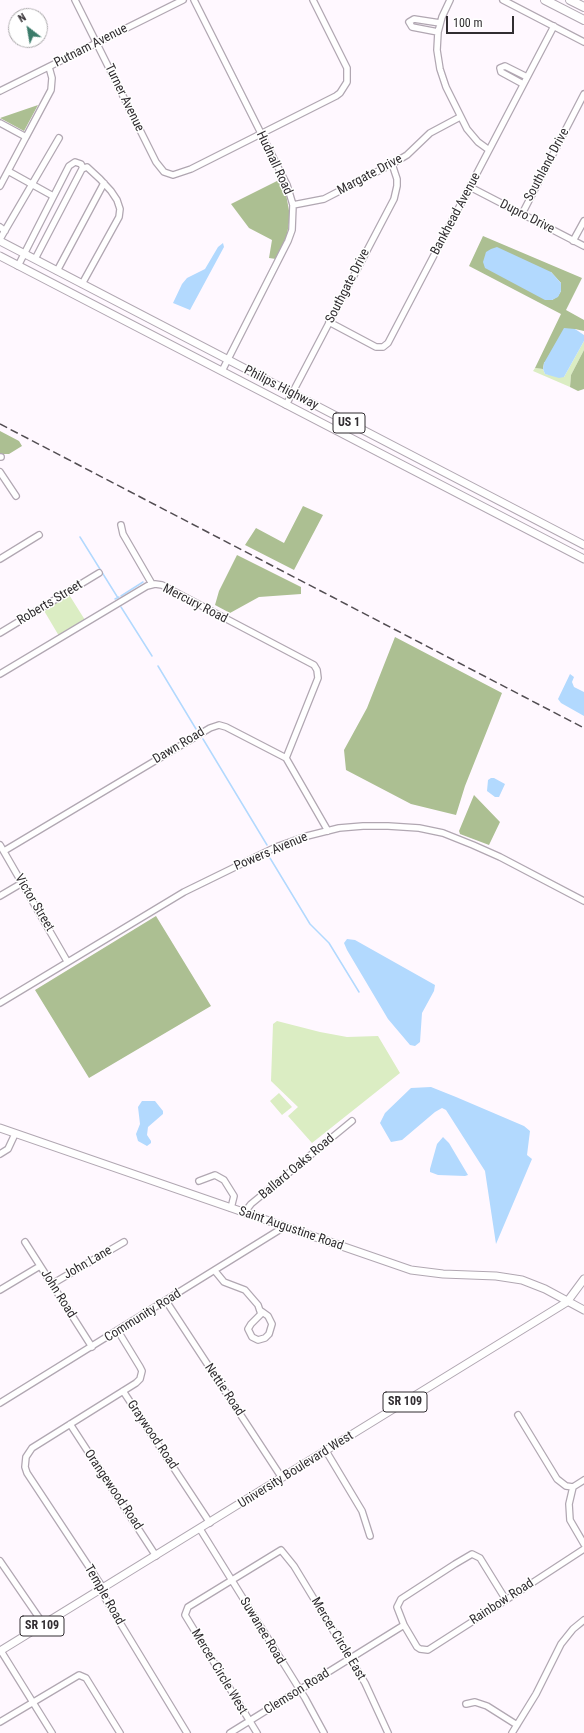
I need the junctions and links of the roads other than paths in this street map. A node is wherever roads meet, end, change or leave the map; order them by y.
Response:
1 (75, 0) edge
2 (183, 0) edge
3 (194, 0) edge
4 (313, 0) edge
5 (450, 0) edge
6 (503, 0) edge
7 (545, 0) edge
8 (570, 0) edge
9 (584, 7) edge
10 (584, 20) edge
11 (440, 24) junction
12 (554, 26) junction
13 (438, 32) junction
14 (584, 42) edge
15 (96, 43) junction
16 (49, 67) junction
17 (527, 77) junction
18 (523, 84) junction
19 (0, 91) edge
20 (584, 94) edge
21 (460, 117) junction
22 (0, 122) edge
23 (261, 133) junction
24 (26, 137) junction
25 (59, 138) dead end
26 (489, 150) junction
27 (392, 164) junction
28 (84, 168) junction
29 (8, 171) junction
30 (104, 183) junction
31 (33, 184) junction
32 (0, 186) edge
33 (470, 187) junction
34 (53, 196) junction
35 (293, 205) junction
36 (522, 214) junction
37 (584, 220) edge
38 (0, 227) edge
39 (6, 230) junction
40 (0, 240) edge
41 (573, 241) junction
42 (584, 246) edge
43 (24, 254) junction
44 (0, 256) edge
45 (35, 260) junction
46 (18, 266) junction
47 (58, 271) junction
48 (82, 284) junction
49 (329, 322) junction
50 (228, 360) junction
51 (222, 371) junction
52 (292, 393) junction
53 (286, 405) junction
54 (0, 472) edge
55 (16, 496) dead end
56 (121, 525) dead end
57 (39, 535) dead end
58 (584, 545) edge
59 (0, 559) edge
60 (584, 559) edge
61 (99, 573) dead end
62 (152, 584) junction
63 (0, 633) edge
64 (0, 674) edge
65 (286, 758) junction
66 (328, 831) junction
67 (0, 845) edge
68 (4, 851) junction
69 (22, 883) junction
70 (0, 896) edge
71 (584, 901) edge
72 (67, 961) junction
73 (0, 1003) edge
74 (352, 1122) dead end
75 (0, 1128) edge
76 (16, 1134) junction
77 (0, 1154) edge
78 (199, 1181) dead end
79 (231, 1208) junction
80 (244, 1213) junction
81 (284, 1227) junction
82 (25, 1242) dead end
83 (124, 1242) dead end
84 (40, 1266) junction
85 (215, 1271) junction
86 (584, 1279) edge
87 (52, 1284) junction
88 (0, 1290) edge
89 (166, 1302) junction
90 (567, 1302) junction
91 (584, 1310) edge
92 (261, 1311) junction
93 (118, 1331) junction
94 (92, 1347) junction
95 (123, 1391) junction
96 (0, 1403) edge
97 (518, 1415) dead end
98 (70, 1424) junction
99 (326, 1451) junction
100 (282, 1478) junction
101 (584, 1480) edge
102 (573, 1487) junction
103 (210, 1523) junction
104 (200, 1529) junction
105 (370, 1536) dead end
106 (584, 1544) edge
107 (584, 1549) edge
108 (156, 1556) junction
109 (0, 1561) edge
110 (232, 1580) junction
111 (103, 1588) junction
112 (506, 1600) junction
113 (584, 1620) edge
114 (44, 1625) junction
115 (404, 1625) junction
116 (1, 1651) edge
117 (351, 1659) junction
118 (299, 1691) junction
119 (33, 1702) junction
120 (466, 1704) dead end
121 (250, 1721) junction
122 (0, 1722) edge
123 (517, 1725) junction
124 (52, 1733) edge
125 (120, 1733) edge
126 (187, 1733) edge
127 (230, 1733) edge
128 (257, 1733) edge
129 (324, 1733) edge
130 (388, 1733) edge
131 (512, 1733) edge

1 - 15 street, Turner Avenue
2 - 15 street, Putnam Avenue
3 - 23 street, Hudnall Road
4 - 23 street
5 - 11 street
6 - 12 street
7 - 10 highway
8 - 9 highway
11 - 13 street
11 - 13 street
12 - 14 street
12 - 17 street, Bankhead Avenue
13 - 21 street
15 - 16 street, Putnam Avenue
15 - 23 street, Turner Avenue
16 - 19 street, Putnam Avenue
16 - 24 street
17 - 18 street, Bankhead Avenue
17 - 18 street
18 - 26 street, Bankhead Avenue
20 - 36 street, Southland Drive
21 - 26 street
21 - 27 street, Margate Drive
22 - 24 street
23 - 35 street, Hudnall Road
24 - 29 street
25 - 31 street
26 - 33 street, Bankhead Avenue
27 - 35 street, Margate Drive
27 - 49 street, Southgate Drive
28 - 30 street
28 - 34 street
28 - 45 street
29 - 31 street
29 - 32 street
30 - 47 street
30 - 48 street
31 - 34 street
31 - 39 street
33 - 36 street, Dupro Drive
33 - 49 street, Bankhead Avenue
34 - 43 street
35 - 50 street, Hudnall Road
36 - 41 street, Dupro Drive
37 - 41 street
38 - 39 street
39 - 40 street
40 - 43 main road, Philips Highway / US 1
41 - 42 street, Dupro Drive
43 - 45 main road, Philips Highway / US 1
43 - 46 street
44 - 46 main road, Philips Highway / US 1
45 - 47 main road, Philips Highway / US 1
46 - 51 main road, Philips Highway / US 1
47 - 48 main road, Philips Highway / US 1
48 - 50 main road, Philips Highway / US 1
49 - 52 street, Southgate Drive
50 - 51 street, Hudnall Road
50 - 52 main road, Philips Highway / US 1
51 - 53 main road, Philips Highway / US 1
52 - 53 street, Southgate Drive
52 - 58 main road, Philips Highway / US 1
53 - 60 main road, Philips Highway / US 1
54 - 55 street
56 - 62 street
57 - 59 street
61 - 63 street, Roberts Street
62 - 64 street, Mercury Road
62 - 65 street, Mercury Road
65 - 66 street
65 - 68 street, Dawn Road
66 - 71 street, Powers Avenue
66 - 72 street, Powers Avenue
67 - 68 street, Victor Street
68 - 69 street, Victor Street
69 - 70 street
69 - 72 street, Victor Street
72 - 73 street, Powers Avenue
74 - 80 street, Ballard Oaks Road
75 - 76 main road, Saint Augustine Road
76 - 77 street
76 - 79 main road, Saint Augustine Road
78 - 79 street
79 - 80 main road, Saint Augustine Road
80 - 81 main road, Saint Augustine Road
81 - 85 street, Community Road
81 - 90 main road, Saint Augustine Road
82 - 84 street, John Road
83 - 87 street, John Lane
84 - 87 street, John Road
84 - 88 street
85 - 89 street, Community Road
85 - 92 street
86 - 90 main road, University Boulevard West / SR 109
87 - 94 street, John Road
89 - 93 street, Community Road
89 - 100 street, Nettie Road
90 - 91 main road, Saint Augustine Road
90 - 99 main road, University Boulevard West / SR 109
92 - 92 street
93 - 94 street, Community Road
93 - 95 street, Graywood Road
94 - 96 street, Community Road
95 - 98 street
95 - 103 street, Graywood Road
97 - 102 street
98 - 108 street, Orangewood Road
98 - 111 street, Temple Road
99 - 100 main road, University Boulevard West / SR 109
99 - 105 street
100 - 103 main road, University Boulevard West / SR 109
101 - 102 street
102 - 106 street
103 - 104 main road, University Boulevard West / SR 109
104 - 108 main road, University Boulevard West / SR 109
104 - 110 street, Suwanee Road
107 - 112 street, Rainbow Road
108 - 111 main road, University Boulevard West / SR 109
109 - 114 street
110 - 117 street, Mercer Circle East
110 - 118 street, Suwanee Road
110 - 121 street, Mercer Circle West
111 - 114 main road, University Boulevard West / SR 109
111 - 126 street, Temple Road
112 - 115 street, Rainbow Road
112 - 115 street
113 - 123 street
114 - 116 main road, University Boulevard West / SR 109
115 - 117 street, Clemson Road
116 - 119 street
117 - 118 street, Clemson Road
117 - 130 street, Mercer Circle East
118 - 121 street, Clemson Road
118 - 129 street, Suwanee Road
119 - 122 street
119 - 124 street
119 - 125 street
120 - 123 street
121 - 127 street, Clemson Road
121 - 128 street, Mercer Circle West
123 - 131 street

